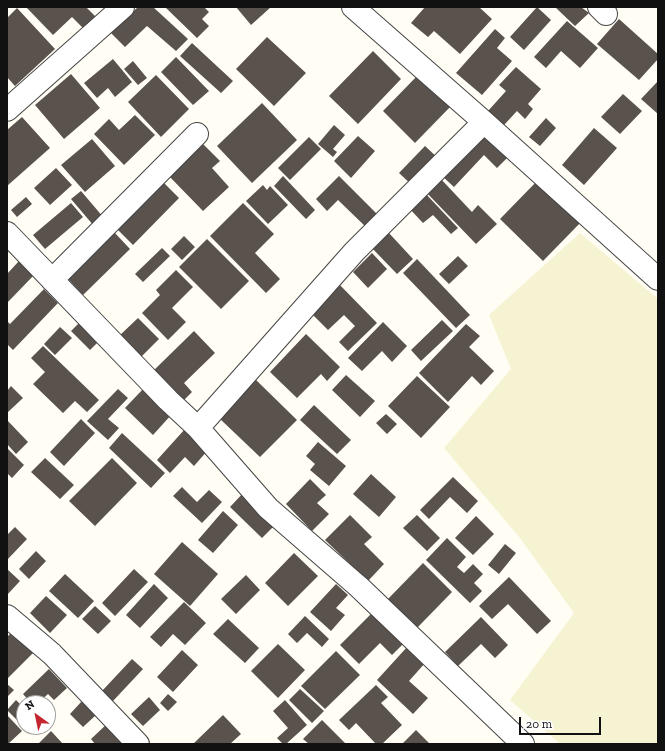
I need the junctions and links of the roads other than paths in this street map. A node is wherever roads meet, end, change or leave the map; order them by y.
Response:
1 (123, 7) edge
2 (353, 7) edge
3 (7, 110) edge
4 (484, 122) junction
5 (197, 134) dead end
6 (7, 233) edge
7 (658, 279) edge
8 (52, 280) junction
9 (198, 428) junction
10 (7, 616) edge
11 (138, 744) edge
12 (523, 744) edge

1 - 3 street
2 - 4 street
4 - 7 street
4 - 9 street
5 - 8 street
6 - 8 street
8 - 9 street
9 - 12 street
10 - 11 street

